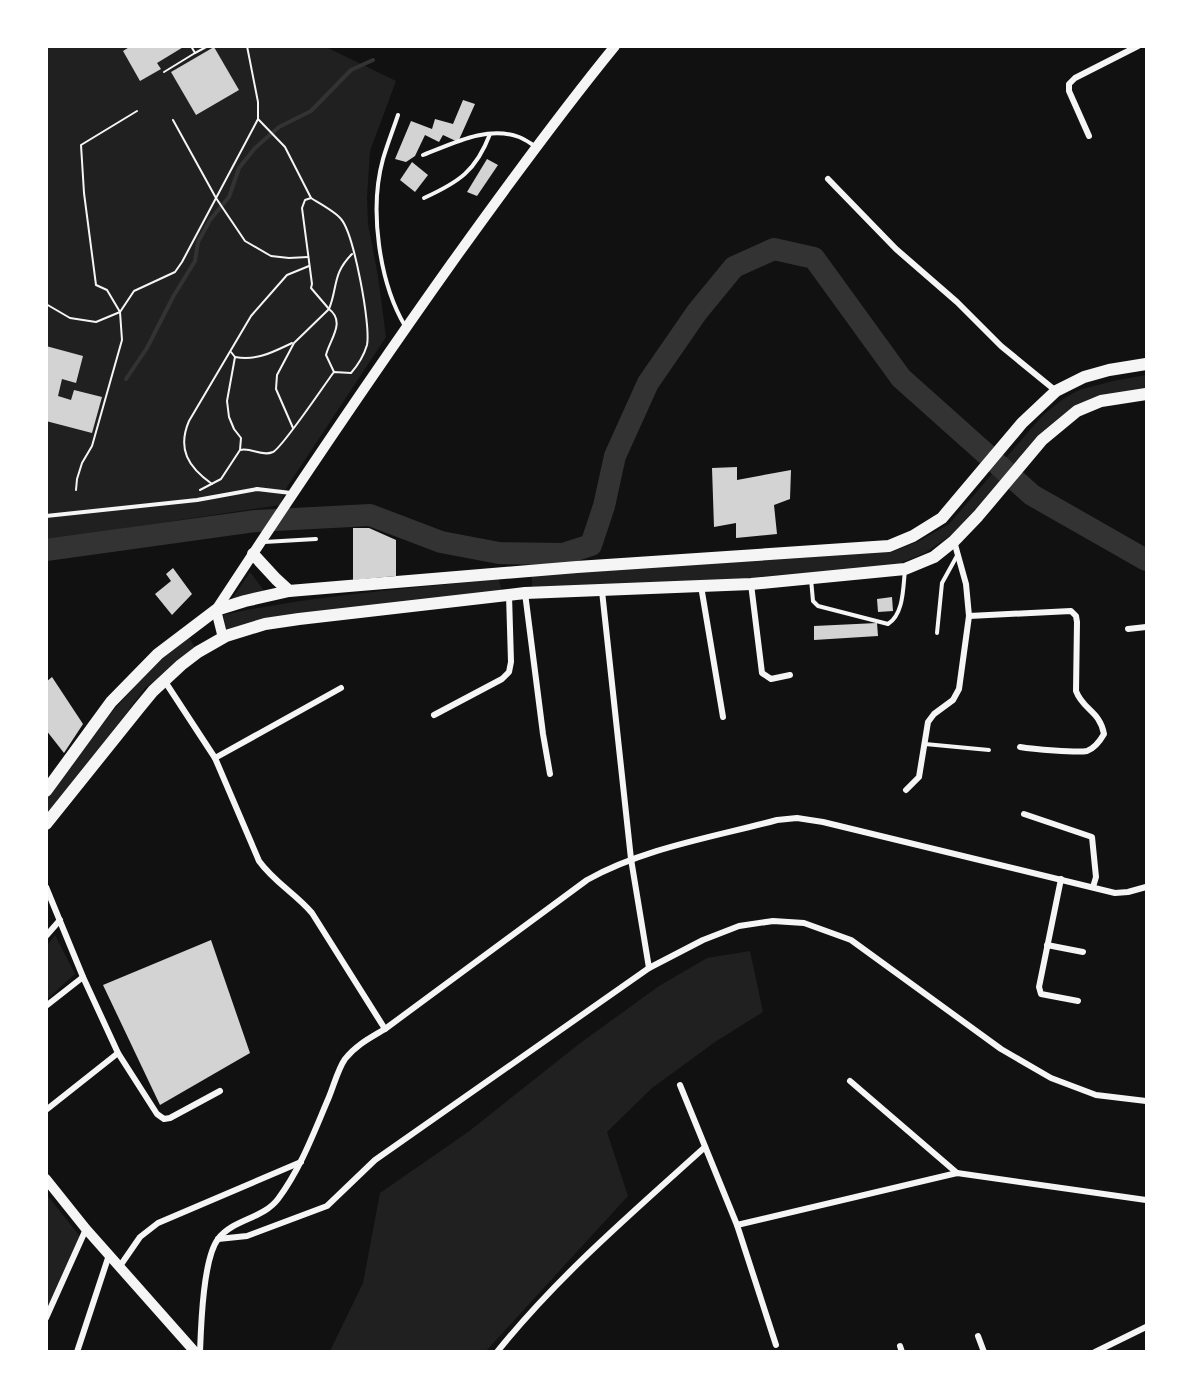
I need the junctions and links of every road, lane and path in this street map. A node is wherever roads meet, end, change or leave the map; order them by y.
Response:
1 (191, 46) edge
2 (208, 46) edge
3 (247, 46) edge
4 (615, 46) edge
5 (1138, 46) edge
6 (195, 52) junction
7 (164, 72) dead end
8 (137, 111) dead end
9 (398, 115) dead end
10 (258, 119) junction
11 (173, 120) dead end
12 (491, 133) junction
13 (1089, 136) dead end
14 (535, 146) junction
15 (423, 155) dead end
16 (828, 179) dead end
17 (216, 198) junction
18 (311, 198) junction
19 (424, 198) dead end
20 (353, 253) junction
21 (308, 257) junction
22 (309, 266) junction
23 (46, 304) edge
24 (329, 309) junction
25 (120, 312) junction
26 (406, 328) junction
27 (294, 343) junction
28 (231, 352) junction
29 (236, 357) junction
30 (1146, 364) edge
31 (334, 372) junction
32 (1056, 391) junction
33 (1146, 394) edge
34 (293, 428) junction
35 (240, 450) junction
36 (212, 484) junction
37 (76, 490) dead end
38 (197, 493) dead end
39 (290, 495) junction
40 (46, 516) edge
41 (263, 538) junction
42 (316, 539) dead end
43 (954, 541) junction
44 (253, 554) junction
45 (959, 554) junction
46 (905, 569) junction
47 (811, 578) junction
48 (751, 584) junction
49 (701, 586) junction
50 (289, 591) junction
51 (602, 591) junction
52 (525, 593) junction
53 (509, 595) junction
54 (216, 610) junction
55 (969, 616) junction
56 (1146, 627) edge
57 (1128, 629) dead end
58 (937, 633) dead end
59 (223, 638) junction
60 (790, 675) dead end
61 (164, 680) junction
62 (341, 688) dead end
63 (434, 715) dead end
64 (723, 717) dead end
65 (925, 744) junction
66 (1020, 747) dead end
67 (989, 750) dead end
68 (215, 758) junction
69 (550, 774) dead end
70 (906, 790) dead end
71 (46, 791) edge
72 (1024, 814) dead end
73 (46, 824) edge
74 (631, 859) junction
75 (1061, 879) junction
76 (46, 887) edge
77 (1093, 887) junction
78 (1146, 887) edge
79 (60, 920) junction
80 (46, 936) edge
81 (1047, 945) junction
82 (1083, 952) dead end
83 (649, 968) junction
84 (83, 977) junction
85 (1078, 1001) dead end
86 (46, 1006) edge
87 (385, 1029) junction
88 (118, 1053) junction
89 (850, 1081) dead end
90 (680, 1085) dead end
91 (220, 1091) dead end
92 (1146, 1101) edge
93 (46, 1110) edge
94 (705, 1147) junction
95 (302, 1162) junction
96 (957, 1173) junction
97 (46, 1179) edge
98 (1146, 1200) edge
99 (737, 1225) junction
100 (86, 1229) junction
101 (217, 1240) junction
102 (109, 1255) junction
103 (120, 1266) junction
104 (46, 1318) edge
105 (1146, 1327) edge
106 (978, 1336) dead end
107 (776, 1346) dead end
108 (77, 1352) edge
109 (195, 1352) edge
110 (200, 1352) edge
111 (497, 1352) edge
112 (984, 1352) edge
113 (1095, 1352) edge

1 - 6 path
2 - 6 path
3 - 10 path
4 - 14 main road
5 - 13 street
6 - 7 path
8 - 25 path
9 - 26 lane
10 - 17 path
10 - 18 path
11 - 17 path
12 - 14 lane
12 - 15 lane
12 - 19 lane
14 - 26 main road
16 - 32 street
17 - 21 path
17 - 25 path
18 - 20 path
18 - 21 path
20 - 24 path
20 - 31 path
21 - 22 path
22 - 24 path
22 - 28 path
23 - 25 path
24 - 27 path
24 - 31 path
25 - 37 path
26 - 39 main road
27 - 29 path
27 - 34 path
28 - 29 path
28 - 36 path
29 - 35 path
30 - 32 main road
31 - 34 path
32 - 50 main road
33 - 43 main road
34 - 35 path
35 - 36 path
36 - 38 path
39 - 40 lane
39 - 41 main road
41 - 42 lane
41 - 44 main road
43 - 45 street
43 - 46 main road
44 - 50 main road
44 - 54 main road
45 - 55 street
45 - 58 lane
46 - 47 main road
46 - 47 lane
47 - 48 main road
48 - 49 main road
48 - 60 street
49 - 51 main road
49 - 64 street
50 - 54 main road
51 - 52 main road
51 - 74 street
52 - 53 main road
52 - 69 street
53 - 59 main road
53 - 63 street
54 - 59 main road
54 - 71 main road
55 - 65 street
55 - 66 street
56 - 57 street
59 - 61 main road
61 - 68 street
61 - 73 main road
62 - 68 street
65 - 67 lane
65 - 70 street
68 - 87 street
72 - 77 street
74 - 75 street
74 - 83 street
74 - 87 street
75 - 77 street
75 - 81 street
76 - 79 street
77 - 78 street
79 - 80 street
79 - 84 street
81 - 82 street
81 - 85 street
83 - 92 street
83 - 101 street
84 - 86 street
84 - 88 street
87 - 95 street
88 - 91 street
88 - 93 street
89 - 96 street
90 - 94 street
94 - 99 street
94 - 111 street
95 - 101 street
95 - 103 street
96 - 98 street
96 - 99 street
97 - 100 main road
99 - 107 street
100 - 102 main road
100 - 104 street
101 - 110 street
102 - 103 main road
102 - 108 street
103 - 109 main road
105 - 113 street
106 - 112 street

